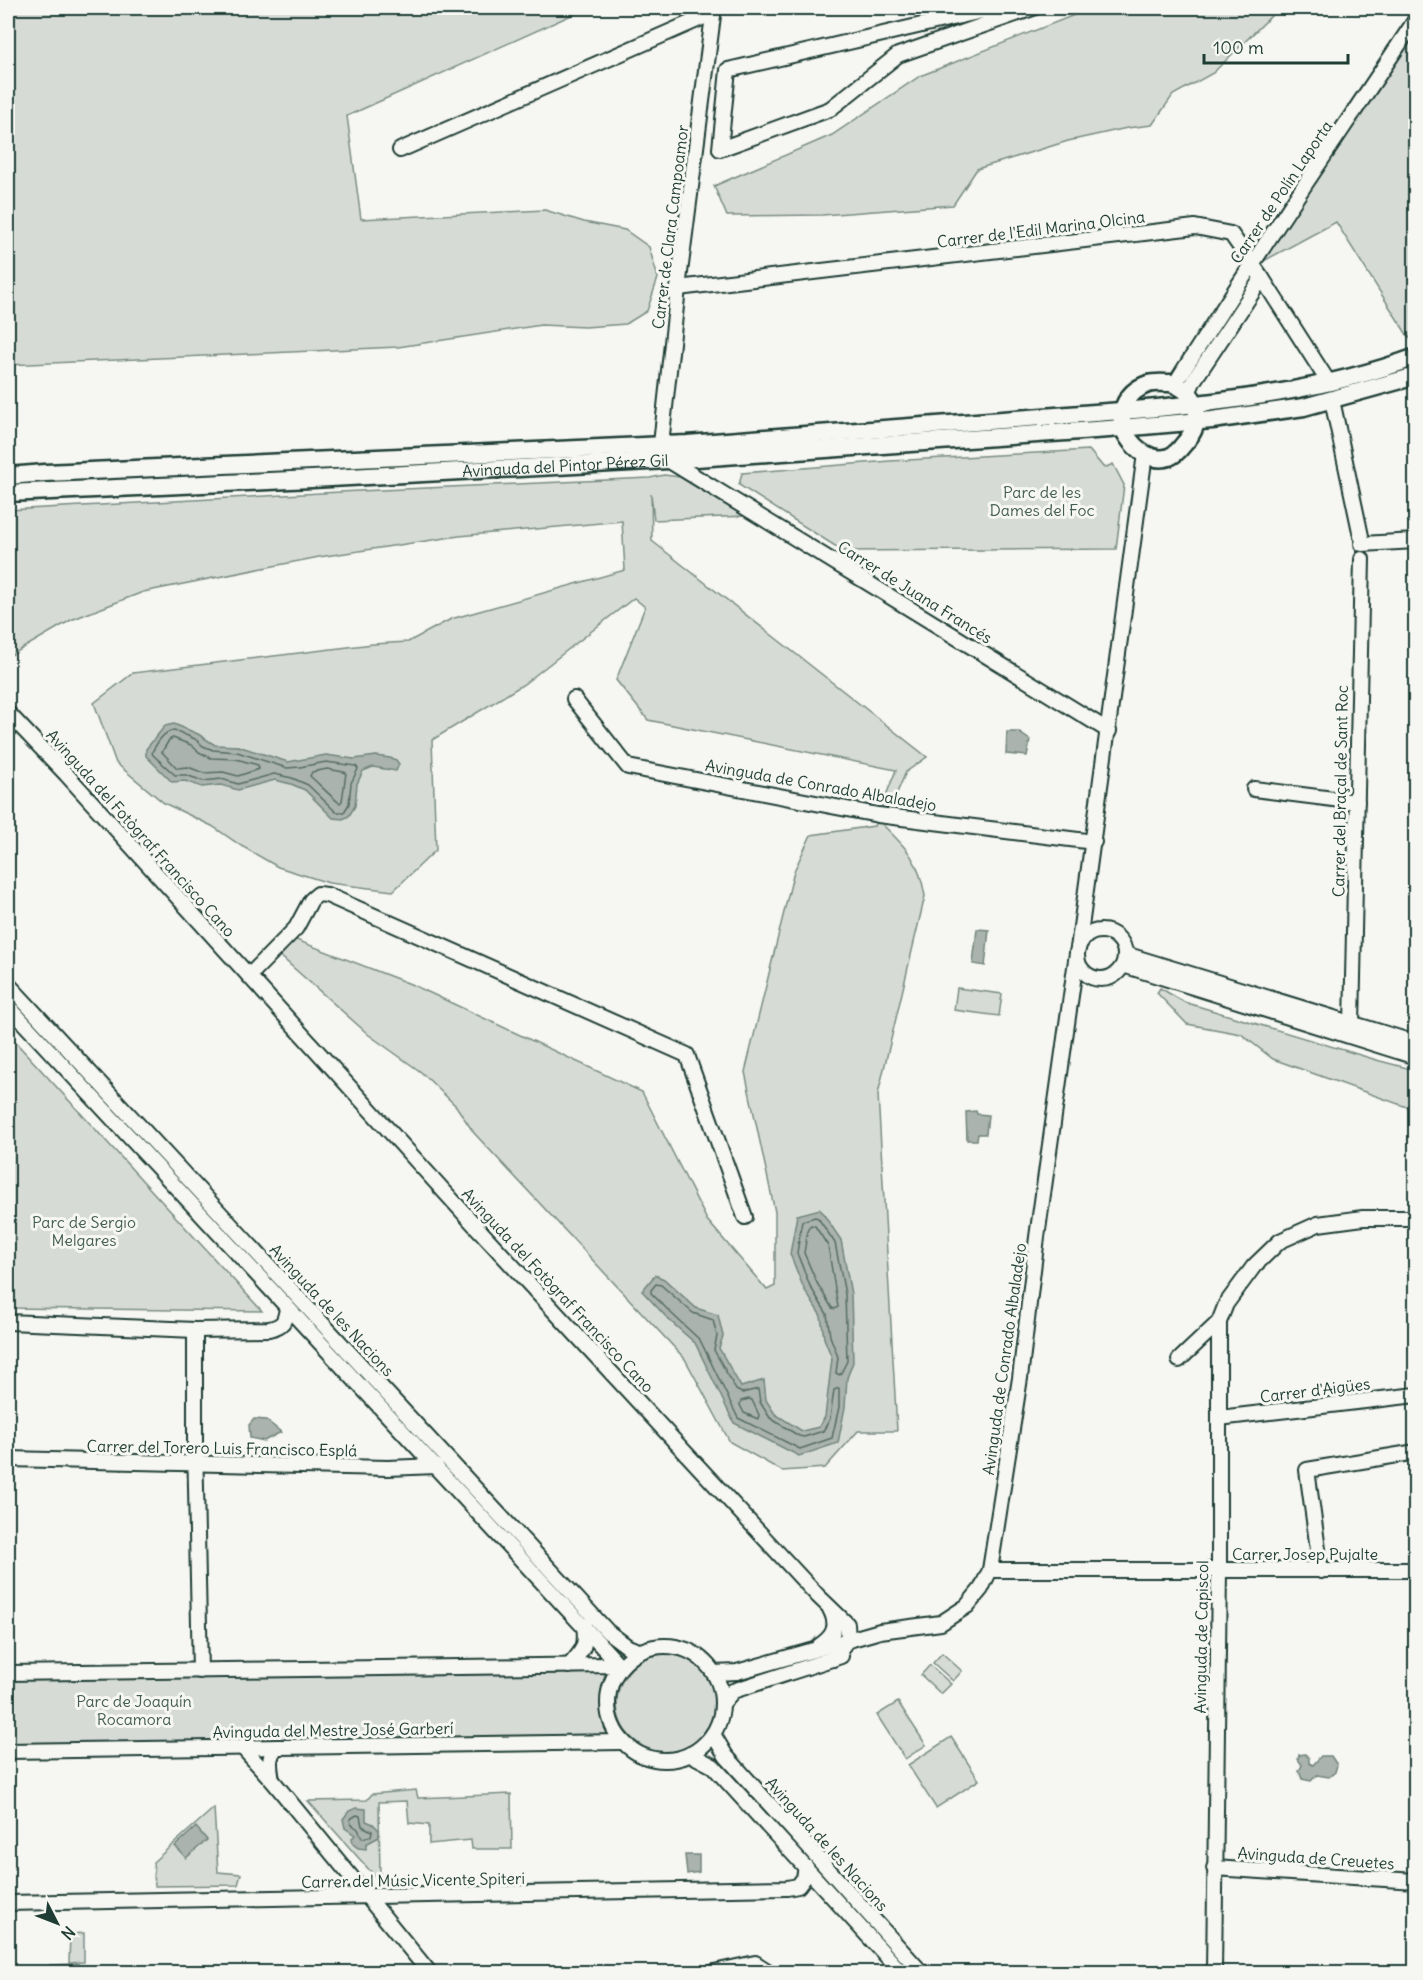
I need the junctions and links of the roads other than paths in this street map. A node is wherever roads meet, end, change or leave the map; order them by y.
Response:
1 (995, 8) edge
2 (1033, 8) edge
3 (713, 10) edge
4 (1416, 19) edge
5 (400, 150) dead end
6 (1252, 263) junction
7 (1262, 278) junction
8 (678, 288) junction
9 (1416, 357) edge
10 (1416, 376) edge
11 (1330, 392) junction
12 (1189, 401) junction
13 (1121, 419) junction
14 (665, 452) junction
15 (1145, 454) junction
16 (712, 456) junction
17 (8, 470) edge
18 (45, 473) junction
19 (8, 476) edge
20 (705, 482) junction
21 (50, 491) junction
22 (8, 493) edge
23 (8, 498) edge
24 (1416, 541) edge
25 (1362, 559) dead end
26 (574, 699) dead end
27 (8, 713) edge
28 (1109, 730) junction
29 (1254, 789) dead end
30 (1357, 802) junction
31 (1094, 842) junction
32 (1083, 920) junction
33 (1096, 932) junction
34 (1078, 951) junction
35 (1124, 959) junction
36 (249, 976) junction
37 (1093, 978) junction
38 (8, 984) edge
39 (1073, 985) junction
40 (8, 1006) edge
41 (1352, 1024) junction
42 (1416, 1043) edge
43 (1416, 1057) edge
44 (745, 1217) dead end
45 (1416, 1218) edge
46 (287, 1308) junction
47 (8, 1322) edge
48 (1219, 1322) junction
49 (195, 1330) junction
50 (1179, 1360) dead end
51 (1416, 1395) edge
52 (1219, 1418) junction
53 (1416, 1452) edge
54 (8, 1459) edge
55 (196, 1463) junction
56 (436, 1466) junction
57 (990, 1570) junction
58 (1416, 1570) edge
59 (1219, 1571) junction
60 (1321, 1571) junction
61 (827, 1605) junction
62 (847, 1624) junction
63 (584, 1625) junction
64 (880, 1631) junction
65 (848, 1639) junction
66 (814, 1649) junction
67 (639, 1651) junction
68 (837, 1657) junction
69 (569, 1666) junction
70 (620, 1667) junction
71 (200, 1671) junction
72 (8, 1673) edge
73 (714, 1673) junction
74 (722, 1704) junction
75 (713, 1734) junction
76 (622, 1742) junction
77 (277, 1747) junction
78 (243, 1748) junction
79 (8, 1751) edge
80 (690, 1754) junction
81 (272, 1780) junction
82 (806, 1867) junction
83 (1214, 1868) junction
84 (1416, 1881) edge
85 (369, 1897) junction
86 (8, 1903) edge
87 (429, 1972) edge
88 (714, 1972) edge
89 (769, 1972) edge
90 (901, 1972) edge
91 (921, 1972) edge
92 (1214, 1972) edge

1 - 2 street
3 - 5 street, Carrer de Clara Campoamor
3 - 8 street, Carrer de Clara Campoamor
4 - 6 street, Carrer de Polín Laporta
6 - 7 street, Carrer de l'Edil Marina Olcina
6 - 8 street, Carrer de l'Edil Marina Olcina
6 - 12 street, Carrer de Polín Laporta
7 - 11 street, Carrer de l'Edil Marina Olcina
7 - 12 street, Carrer de Polín Laporta
8 - 14 street, Carrer de Clara Campoamor
9 - 11 main road, Avinguda del Pintor Pérez Gil
10 - 11 main road, Avinguda del Pintor Pérez Gil
11 - 12 main road, Avinguda del Pintor Pérez Gil
11 - 24 street, Carrer de l'Edil Marina Olcina
12 - 13 main road, Avinguda del Pintor Pérez Gil
12 - 13 main road, Avinguda del Pintor Pérez Gil
12 - 15 main road
13 - 14 main road, Avinguda del Pintor Pérez Gil
13 - 15 main road
13 - 16 main road, Avinguda del Pintor Pérez Gil
14 - 16 main road, Avinguda del Pintor Pérez Gil
14 - 18 main road, Avinguda del Pintor Pérez Gil
14 - 20 street, Carrer de Juana Francés
14 - 21 main road, Avinguda del Pintor Pérez Gil
15 - 28 street, Avinguda de Conrado Albaladejo
16 - 20 street
17 - 18 street
18 - 19 main road, Avinguda del Pintor Pérez Gil
20 - 28 street, Carrer de Juana Francés
21 - 22 main road, Avinguda del Pintor Pérez Gil
21 - 23 street
25 - 30 street, Carrer del Braçal de Sant Roc
26 - 31 street, Avinguda de Conrado Albaladejo
27 - 36 street, Avinguda del Fotògraf Francisco Cano
28 - 31 street, Avinguda de Conrado Albaladejo
29 - 30 street
30 - 41 street, Carrer del Braçal de Sant Roc
31 - 32 street, Avinguda de Conrado Albaladejo
32 - 33 street
32 - 34 street, Avinguda de Conrado Albaladejo
33 - 34 street
33 - 35 street
34 - 37 street
34 - 39 street, Avinguda de Conrado Albaladejo
35 - 37 street
35 - 41 street
35 - 43 street
36 - 44 street
36 - 61 street, Avinguda del Fotògraf Francisco Cano
37 - 39 street
38 - 67 street, Avinguda de les Nacions
39 - 57 street, Avinguda de Conrado Albaladejo
40 - 46 street, Avinguda de les Nacions
41 - 42 street
45 - 48 street, Avinguda de Capiscol
46 - 49 street
46 - 56 street, Avinguda de les Nacions
47 - 49 street
48 - 50 street
48 - 52 street, Avinguda de Capiscol
49 - 55 street
51 - 52 street, Carrer d'Aigües
52 - 59 street, Avinguda de Capiscol
53 - 60 street
54 - 55 street, Carrer del Torero Luis Francisco Esplá
55 - 56 street, Carrer del Torero Luis Francisco Esplá
55 - 71 street
56 - 63 street, Avinguda de les Nacions
57 - 59 street, Carrer Josep Pujalte
57 - 64 street
58 - 60 street, Carrer Josep Pujalte
59 - 60 street, Carrer Josep Pujalte
59 - 83 street, Avinguda de Capiscol
61 - 62 street, Avinguda del Fotògraf Francisco Cano
61 - 66 street
62 - 64 street
62 - 65 street
63 - 69 street
63 - 70 street, Avinguda de les Nacions
64 - 65 street
64 - 68 street
65 - 66 street
65 - 68 street
66 - 73 street
67 - 70 street
67 - 73 street
68 - 74 street
69 - 70 street
69 - 71 street
70 - 76 street
71 - 72 street
73 - 74 street
74 - 75 street
75 - 80 street
75 - 91 street, Avinguda de les Nacions
76 - 77 street, Avinguda del Mestre José Garberí
76 - 80 street
77 - 78 street, Avinguda del Mestre José Garberí
77 - 81 street
78 - 79 street, Avinguda del Mestre José Garberí
78 - 81 street
80 - 82 street, Avinguda de les Nacions
81 - 85 street
82 - 85 street, Carrer del Músic Vicente Spiteri
82 - 90 street, Avinguda de les Nacions
83 - 84 street, Avinguda de Creuetes
83 - 92 street, Avinguda de Capiscol
85 - 86 street, Carrer del Músic Vicente Spiteri
85 - 87 street
88 - 89 street

